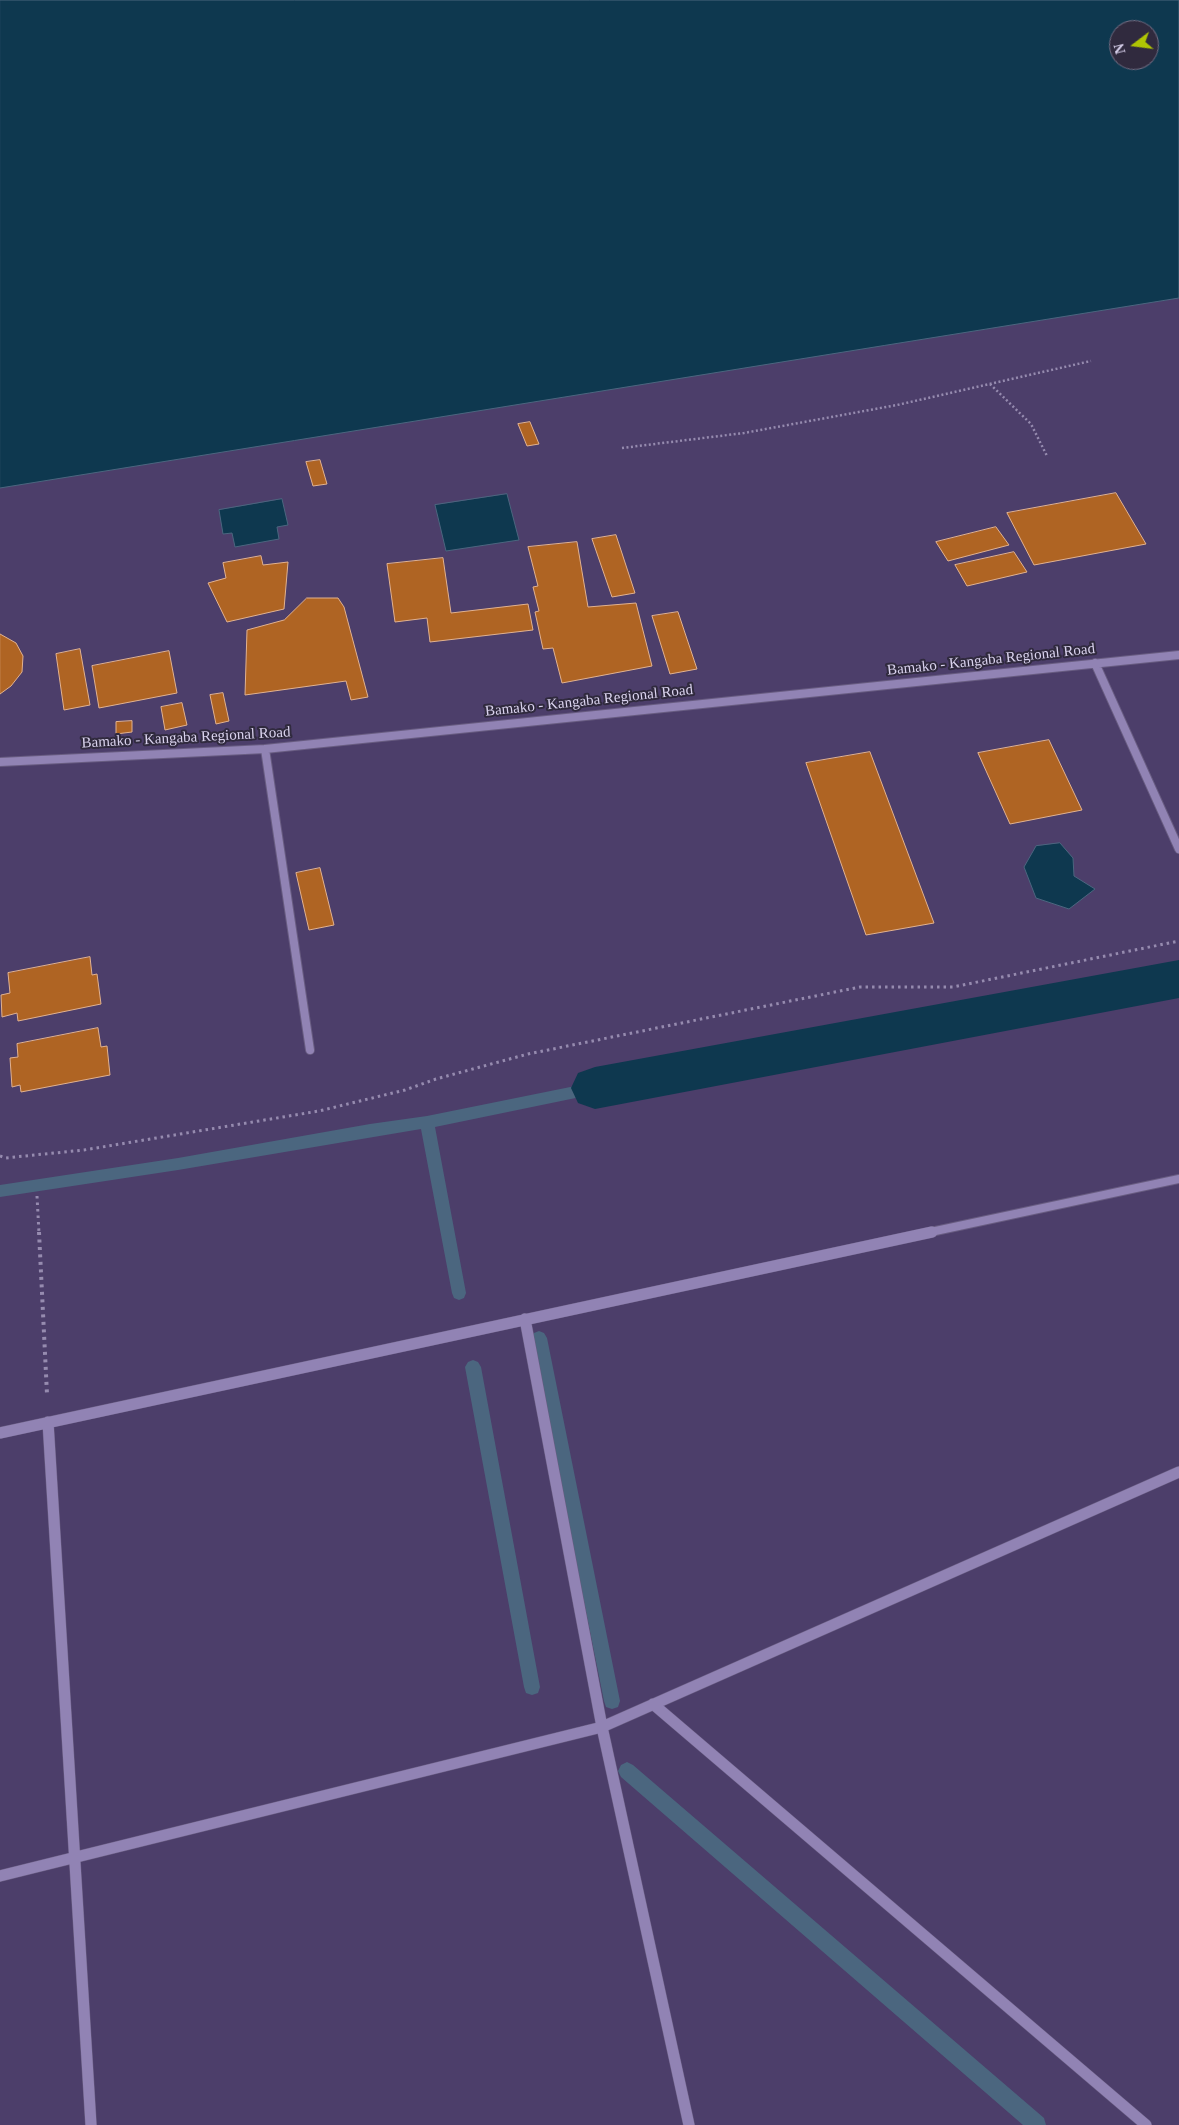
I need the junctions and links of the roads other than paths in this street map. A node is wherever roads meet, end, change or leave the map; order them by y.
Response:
1 (1179, 655) edge
2 (1095, 663) junction
3 (265, 749) junction
4 (0, 762) edge
5 (1179, 849) edge
6 (310, 1050) dead end
7 (1179, 1179) edge
8 (525, 1319) junction
9 (48, 1422) junction
10 (0, 1433) edge
11 (1179, 1472) edge
12 (652, 1704) junction
13 (602, 1727) junction
14 (75, 1857) junction
15 (0, 1876) edge
16 (91, 2125) edge
17 (689, 2125) edge
18 (1146, 2125) edge

1 - 2 street, Bamako - Kangaba Regional Road
2 - 3 street, Bamako - Kangaba Regional Road
2 - 5 street
3 - 4 street, Bamako - Kangaba Regional Road
3 - 6 street
7 - 8 street
8 - 9 street
8 - 13 street
9 - 10 street
9 - 14 street
11 - 12 street
12 - 13 street
12 - 18 street
13 - 14 street
13 - 17 street
14 - 15 street
14 - 16 street

